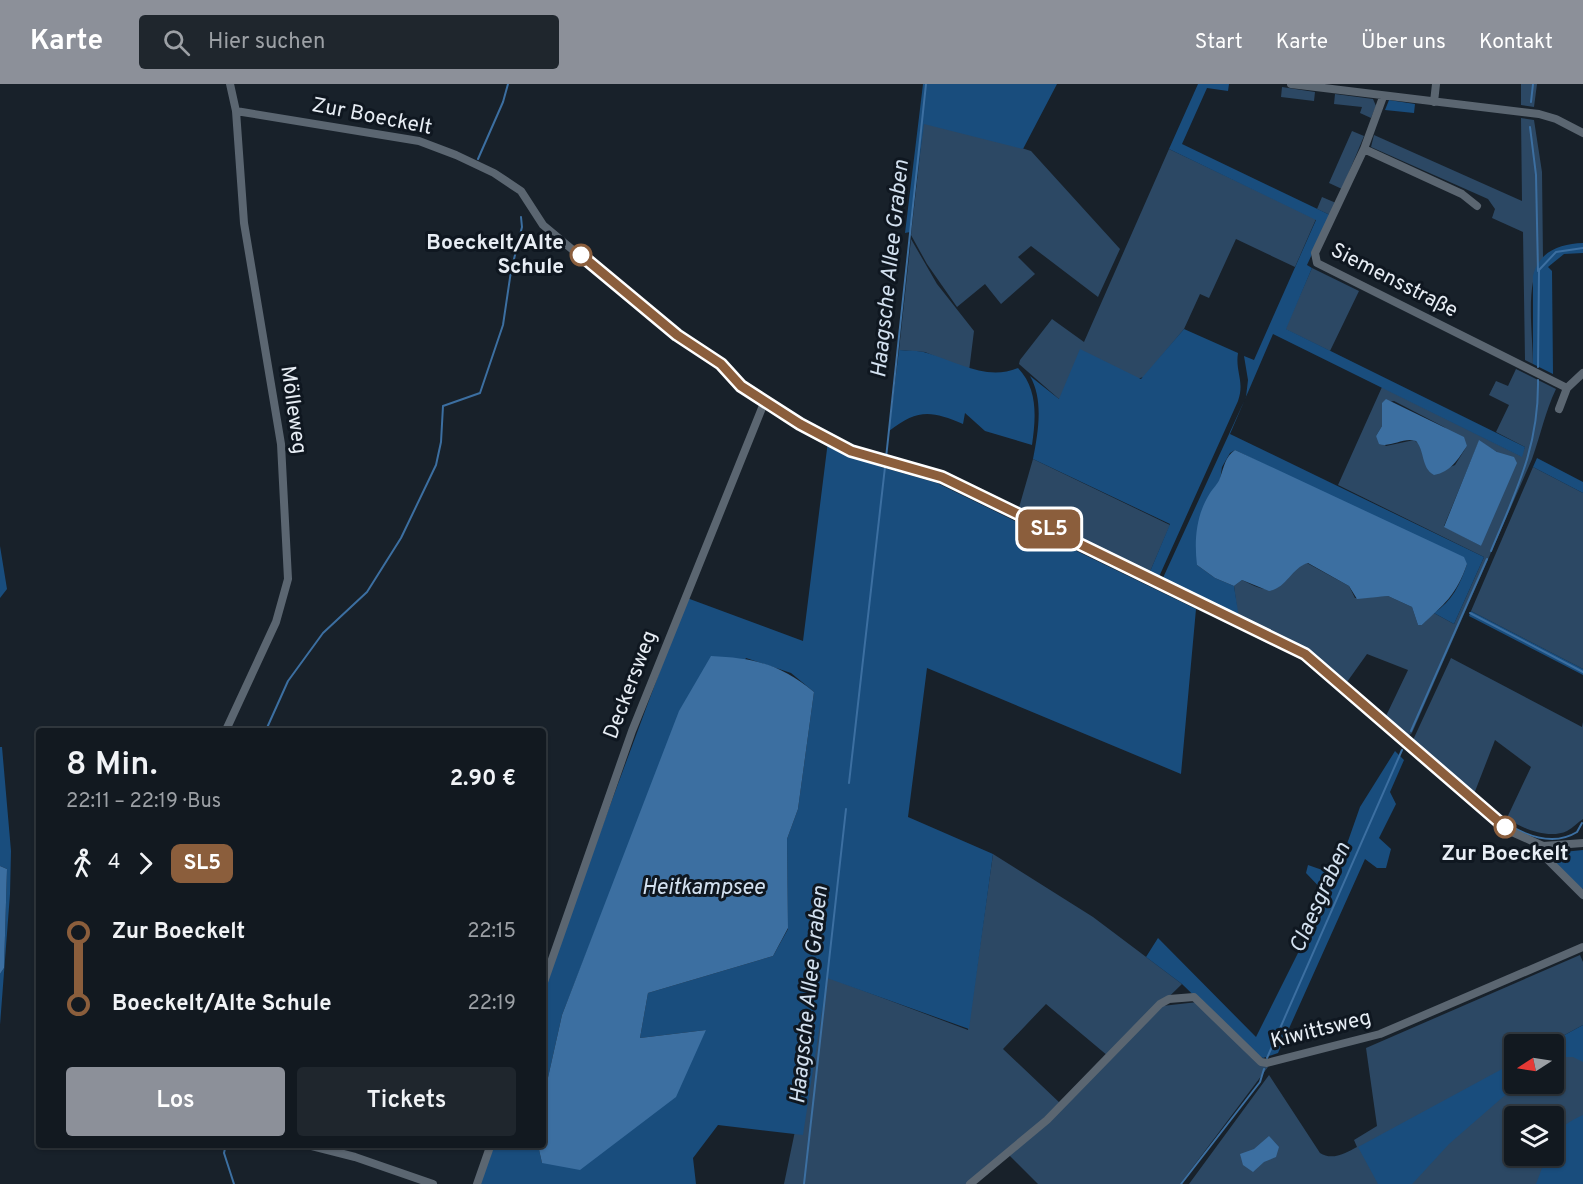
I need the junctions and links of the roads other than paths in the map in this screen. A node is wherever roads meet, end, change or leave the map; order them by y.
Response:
1 (230, 84) edge
2 (1291, 84) edge
3 (1436, 84) edge
4 (1316, 85) edge
5 (1383, 96) junction
6 (1434, 102) junction
7 (237, 111) junction
8 (1583, 133) edge
9 (1364, 149) junction
10 (1477, 206) dead end
11 (1583, 373) edge
12 (1567, 388) junction
13 (764, 403) junction
14 (1559, 409) dead end
15 (227, 728) edge
16 (1583, 843) edge
17 (1543, 846) junction
18 (1583, 895) edge
19 (1583, 947) edge
20 (546, 976) edge
21 (320, 1148) edge
22 (490, 1148) edge
23 (433, 1184) edge
24 (477, 1184) edge
25 (970, 1184) edge

1 - 7 street, Mölleweg
2 - 4 street
3 - 6 street
4 - 5 street
5 - 6 street
5 - 9 street, Siemensstraße
6 - 8 street
7 - 13 street, Zur Boeckelt
7 - 15 street, Mölleweg
9 - 10 street
9 - 12 street, Siemensstraße
11 - 12 street
12 - 14 street
13 - 17 street, Zur Boeckelt
13 - 20 street, Deckersweg
16 - 17 street, Zur Boeckelt
17 - 18 street
19 - 25 street, Kiwittsweg
21 - 23 street
22 - 24 street

